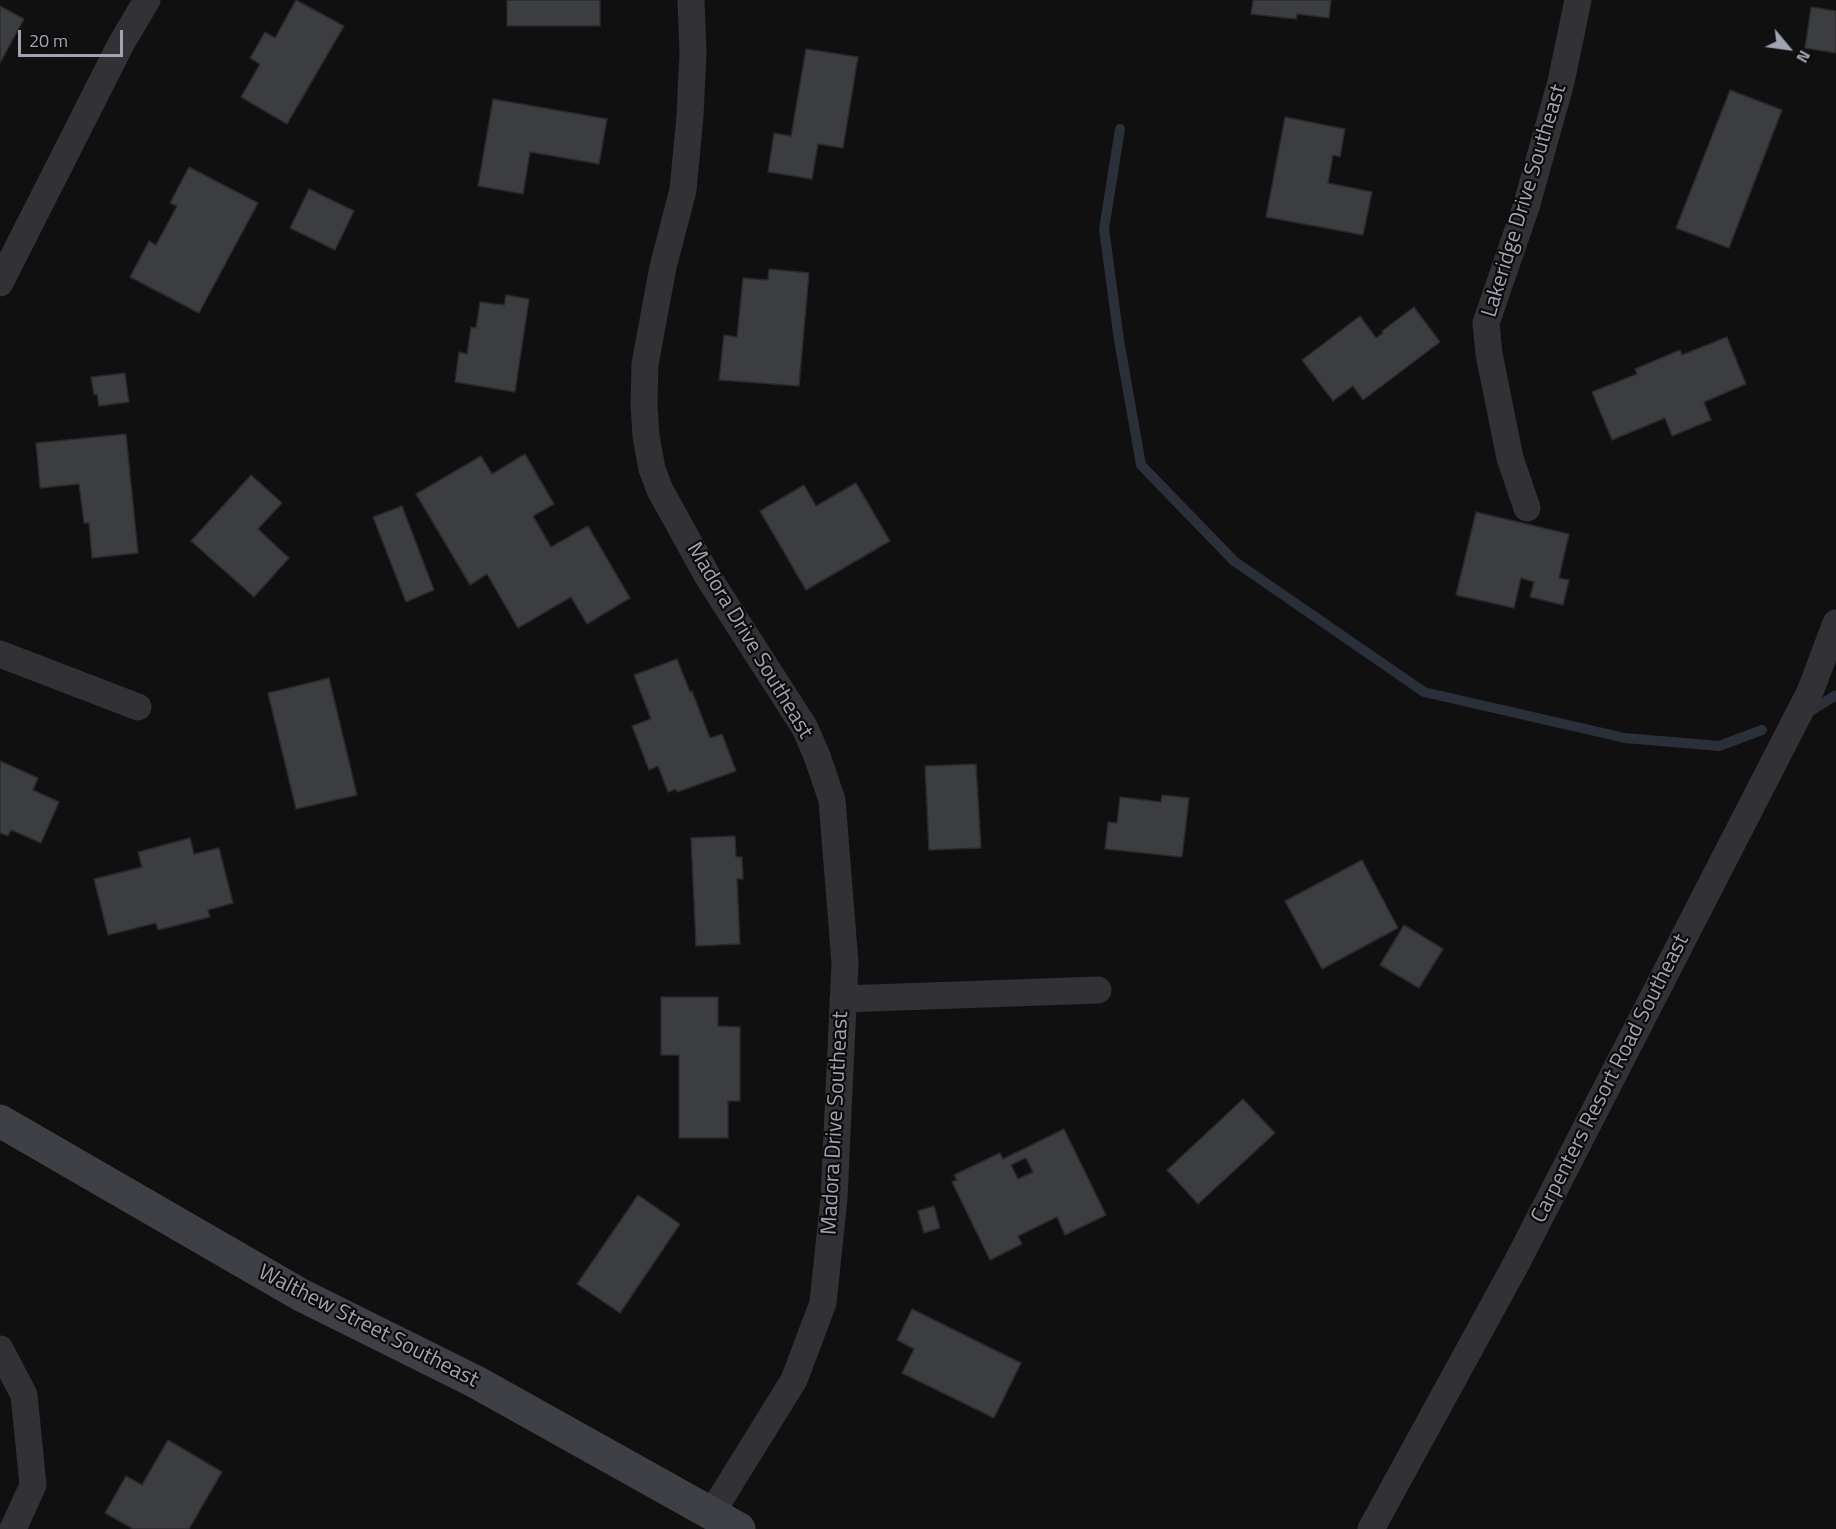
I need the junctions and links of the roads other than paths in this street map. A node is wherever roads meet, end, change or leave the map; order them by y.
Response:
1 (147, 0) edge
2 (691, 0) edge
3 (1578, 0) edge
4 (0, 283) edge
5 (1527, 508) dead end
6 (1836, 623) edge
7 (0, 654) edge
8 (138, 707) dead end
9 (1098, 990) dead end
10 (843, 999) junction
11 (0, 1121) edge
12 (0, 1349) edge
13 (725, 1521) edge
14 (13, 1529) edge
15 (1371, 1529) edge

1 - 4 street
2 - 10 street, Madora Drive Southeast
3 - 5 street, Lakeridge Drive Southeast
6 - 15 street, Carpenters Resort Road Southeast
7 - 8 street
9 - 10 street
10 - 13 street, Madora Drive Southeast
11 - 13 street, Walthew Street Southeast
12 - 14 street

